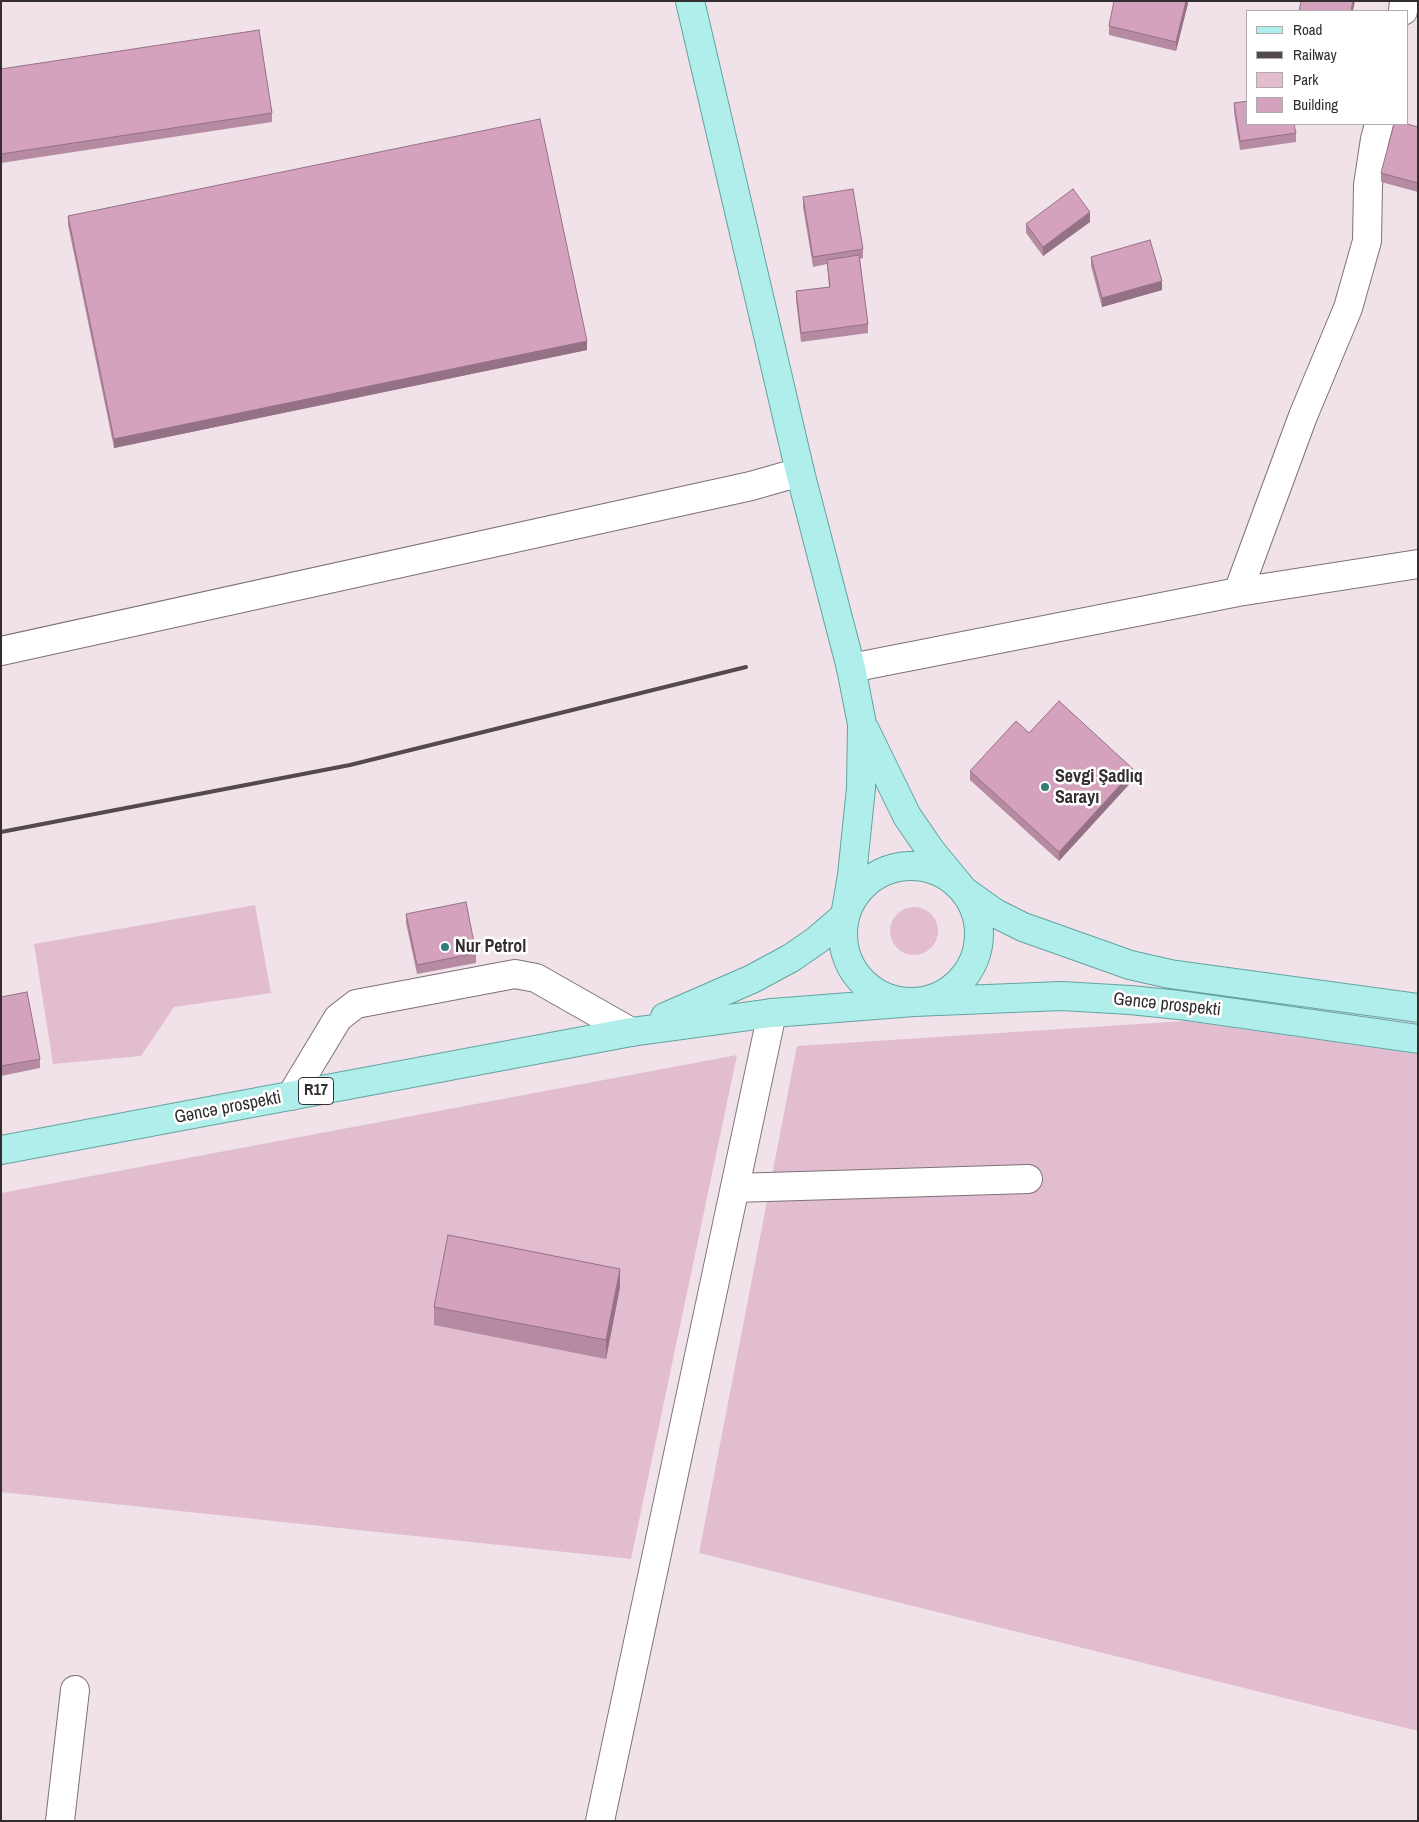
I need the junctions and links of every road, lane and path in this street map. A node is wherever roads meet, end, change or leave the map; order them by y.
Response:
1 (690, 1) edge
2 (1379, 125) edge
3 (800, 472) junction
4 (1418, 564) edge
5 (1238, 592) junction
6 (1, 651) edge
7 (851, 668) junction
8 (862, 724) junction
9 (964, 891) junction
10 (845, 916) junction
11 (914, 1002) junction
12 (1418, 1008) edge
13 (772, 1013) junction
14 (631, 1032) junction
15 (1418, 1038) edge
16 (291, 1096) junction
17 (1, 1150) edge
18 (1028, 1179) dead end
19 (735, 1188) junction
20 (75, 1690) dead end
21 (60, 1821) edge
22 (600, 1821) edge

1 - 3 main road
2 - 5 street
3 - 6 street
3 - 7 main road
4 - 5 street
5 - 7 street
7 - 8 main road
8 - 9 main road
8 - 10 main road
9 - 10 main road
9 - 11 main road
9 - 12 main road, Gəncə prospekti
10 - 11 main road
10 - 14 main road
11 - 13 main road
11 - 15 main road, Gəncə prospekti
13 - 14 main road
13 - 19 street
14 - 16 main road, Gəncə prospekti / R17
14 - 16 street
16 - 17 main road, Gəncə prospekti / R17
18 - 19 street
19 - 22 street
20 - 21 street

